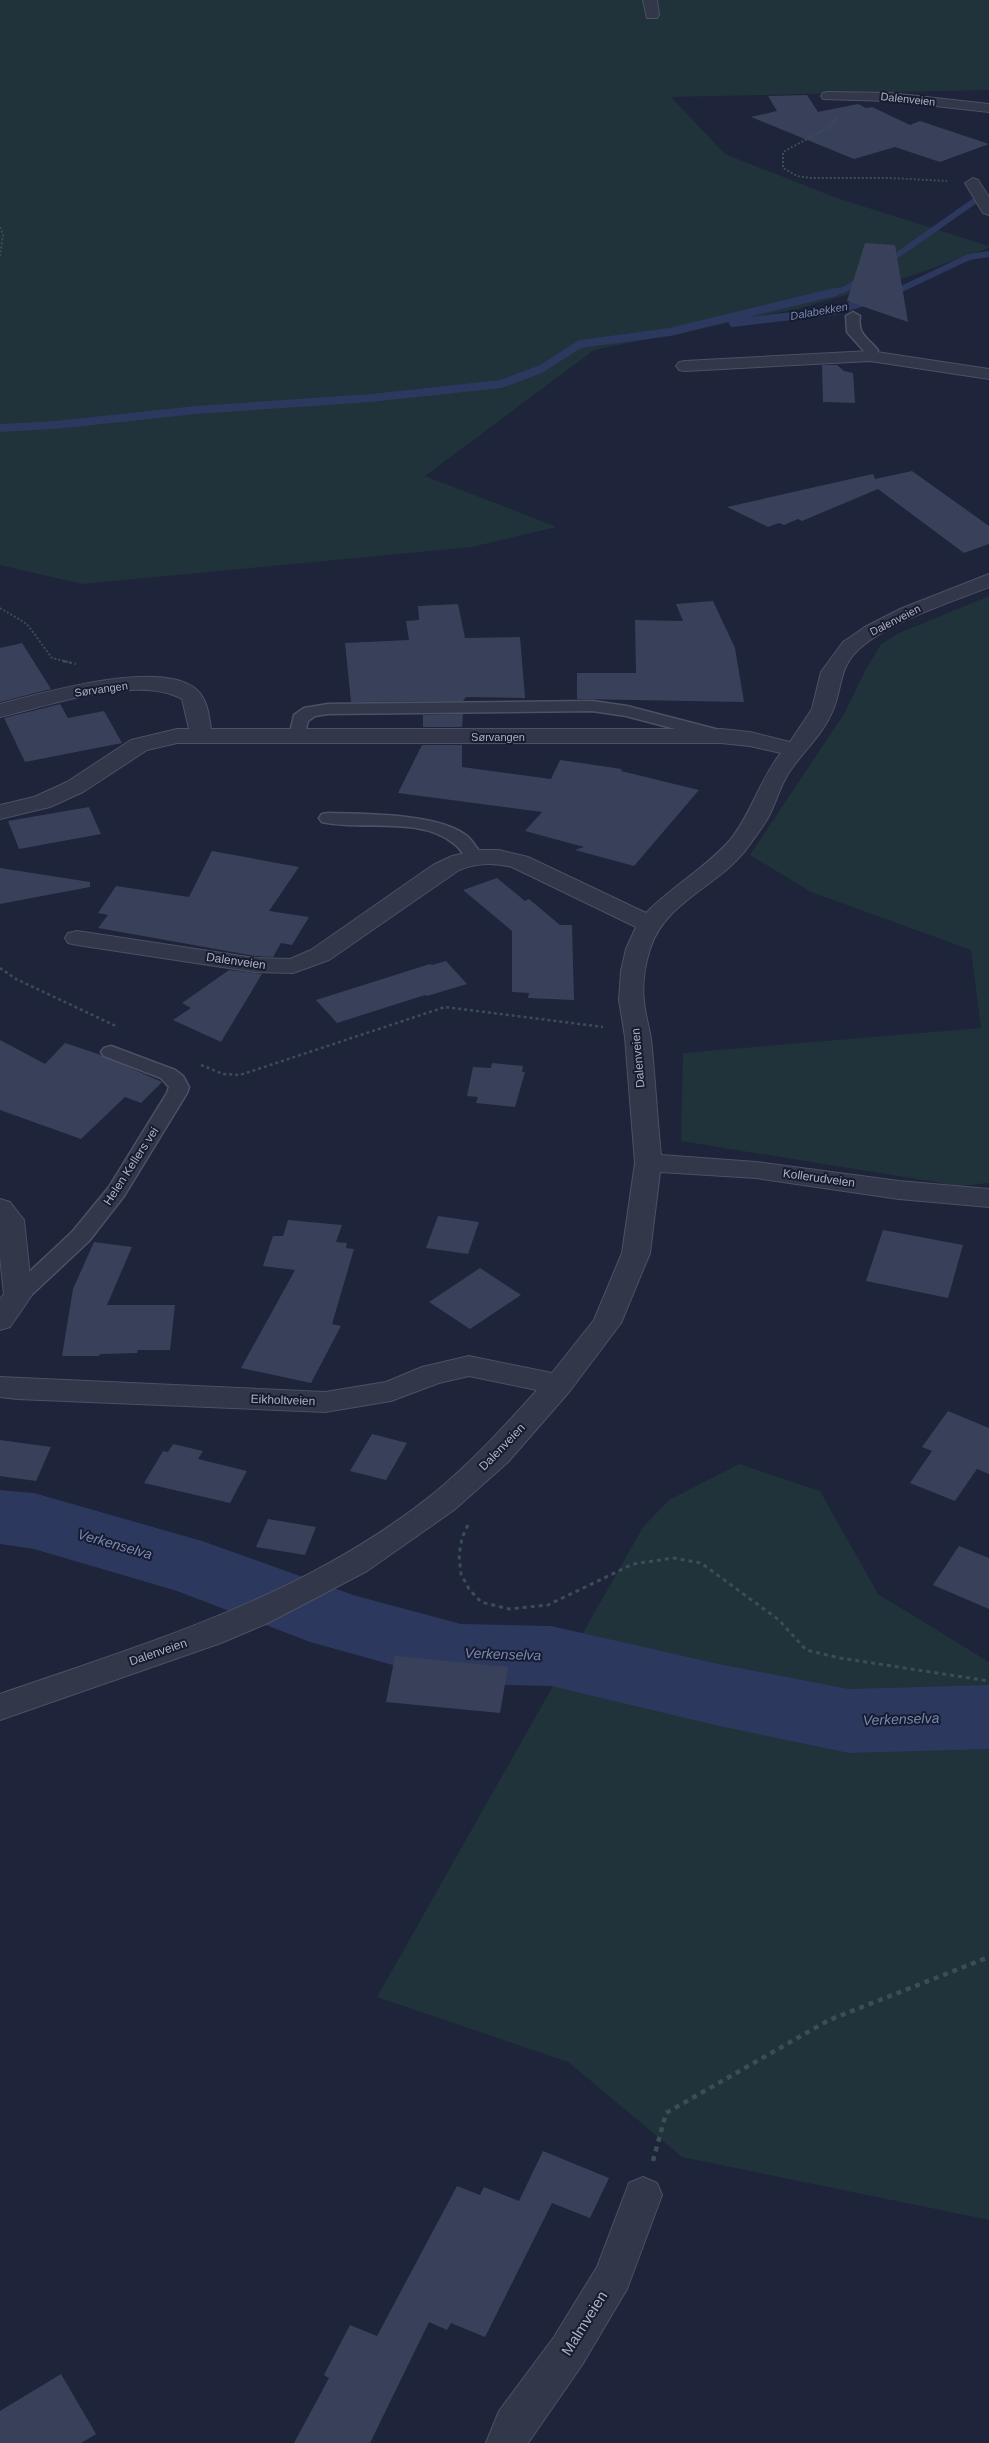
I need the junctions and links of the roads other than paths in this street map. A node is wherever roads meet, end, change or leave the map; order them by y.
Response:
1 (650, 0) edge
2 (652, 15) dead end
3 (828, 96) dead end
4 (989, 108) edge
5 (973, 183) road end
6 (989, 210) edge
7 (853, 316) dead end
8 (870, 356) junction
9 (685, 366) dead end
10 (989, 374) edge
11 (989, 580) edge
12 (0, 711) edge
13 (201, 736) junction
14 (722, 736) junction
15 (297, 737) junction
16 (794, 750) junction
17 (0, 812) edge
18 (328, 818) dead end
19 (474, 857) junction
20 (649, 924) junction
21 (77, 938) dead end
22 (111, 1052) dead end
23 (648, 1163) junction
24 (989, 1198) edge
25 (0, 1208) edge
26 (18, 1295) junction
27 (0, 1320) edge
28 (559, 1385) junction
29 (0, 1387) edge
30 (0, 1707) edge
31 (643, 2194) road end
32 (507, 2443) edge

1 - 2 street
3 - 4 street, Dalenveien
5 - 6 street
7 - 8 lane
8 - 9 street
8 - 10 street
11 - 16 street, Dalenveien
12 - 13 street, Sørvangen
13 - 15 street, Sørvangen
13 - 17 street, Sørvangen
14 - 15 street, Sørvangen
14 - 15 lane
14 - 16 street, Sørvangen
16 - 20 street, Dalenveien
18 - 19 lane
19 - 20 street, Dalenveien
19 - 21 street, Dalenveien
20 - 23 street, Dalenveien
22 - 26 lane, Helen Kellers vei
23 - 24 street, Kollerudveien
23 - 28 street, Dalenveien
25 - 26 street
26 - 27 street, Helen Kellers vei
28 - 29 street, Eikholtveien
28 - 30 street, Dalenveien
31 - 32 street, Malmveien

